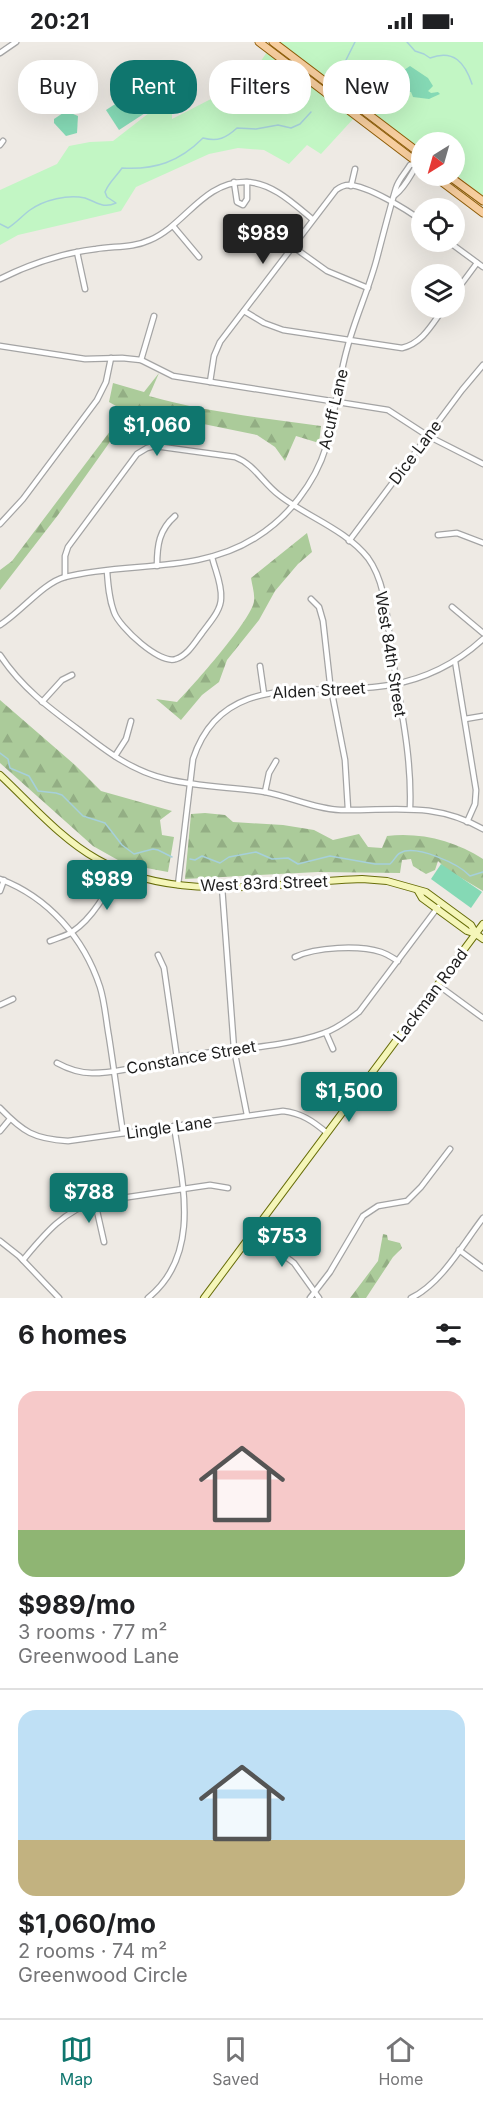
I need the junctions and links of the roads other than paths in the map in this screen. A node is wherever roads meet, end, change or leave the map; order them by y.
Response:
1 (16, 42) edge
2 (259, 42) edge
3 (273, 42) edge
4 (0, 54) edge
5 (411, 153) edge
6 (411, 153) edge
7 (355, 169) dead end
8 (411, 176) edge
9 (234, 182) junction
10 (247, 182) junction
11 (351, 186) junction
12 (447, 186) edge
13 (463, 186) edge
14 (483, 201) edge
15 (392, 202) junction
16 (483, 213) edge
17 (411, 214) edge
18 (312, 219) junction
19 (173, 226) junction
20 (292, 246) junction
21 (77, 252) junction
22 (462, 252) edge
23 (199, 257) dead end
24 (477, 263) junction
25 (483, 267) edge
26 (0, 279) edge
27 (465, 279) edge
28 (368, 288) junction
29 (85, 290) dead end
30 (243, 311) junction
31 (154, 316) dead end
32 (436, 318) edge
33 (350, 341) junction
34 (0, 346) edge
35 (111, 358) junction
36 (141, 360) junction
37 (483, 365) edge
38 (210, 382) junction
39 (335, 401) junction
40 (428, 436) junction
41 (483, 465) edge
42 (294, 505) junction
43 (175, 516) dead end
44 (0, 524) edge
45 (438, 535) dead end
46 (349, 540) junction
47 (483, 543) edge
48 (212, 557) junction
49 (158, 566) junction
50 (107, 571) junction
51 (65, 577) junction
52 (312, 599) dead end
53 (452, 607) dead end
54 (0, 625) edge
55 (483, 633) edge
56 (483, 639) edge
57 (0, 655) edge
58 (454, 661) junction
59 (260, 666) dead end
60 (72, 675) dead end
61 (397, 684) junction
62 (331, 689) junction
63 (264, 694) junction
64 (42, 702) junction
65 (483, 716) edge
66 (465, 719) junction
67 (131, 721) dead end
68 (115, 756) junction
69 (276, 761) dead end
70 (0, 775) edge
71 (190, 783) junction
72 (265, 792) junction
73 (410, 808) junction
74 (348, 809) junction
75 (467, 822) junction
76 (483, 830) edge
77 (118, 870) junction
78 (2, 880) edge
79 (178, 885) junction
80 (222, 887) junction
81 (0, 891) edge
82 (439, 906) junction
83 (483, 924) edge
84 (71, 933) junction
85 (476, 933) junction
86 (483, 939) edge
87 (50, 941) dead end
88 (158, 955) dead end
89 (296, 957) dead end
90 (398, 961) junction
91 (438, 985) junction
92 (13, 999) dead end
93 (0, 1005) edge
94 (483, 1018) edge
95 (326, 1033) junction
96 (234, 1049) junction
97 (333, 1049) dead end
98 (177, 1058) junction
99 (57, 1063) dead end
100 (114, 1070) junction
101 (0, 1108) edge
102 (247, 1115) junction
103 (10, 1119) junction
104 (174, 1126) junction
105 (0, 1131) edge
106 (123, 1133) junction
107 (327, 1133) junction
108 (450, 1149) dead end
109 (228, 1188) dead end
110 (183, 1189) junction
111 (407, 1201) junction
112 (95, 1202) junction
113 (410, 1208) dead end
114 (483, 1218) edge
115 (253, 1232) junction
116 (0, 1241) edge
117 (104, 1242) dead end
118 (459, 1250) junction
119 (23, 1260) junction
120 (483, 1268) edge
121 (315, 1292) junction
122 (422, 1293) junction
123 (59, 1298) edge
124 (148, 1298) edge
125 (204, 1298) edge
126 (310, 1298) edge
127 (319, 1298) edge
128 (411, 1298) edge
129 (426, 1298) edge

1 - 4 street
2 - 5 main road
3 - 6 main road
7 - 11 street
8 - 15 street, Acuff Lane
9 - 10 street
9 - 10 street
9 - 19 street
10 - 18 street
11 - 15 street
11 - 18 street
12 - 16 main road
13 - 14 main road
15 - 17 street
15 - 28 street, Acuff Lane
18 - 20 street
19 - 21 street
19 - 23 street
20 - 28 street
20 - 30 street
21 - 26 street
21 - 29 street
22 - 24 street
24 - 25 street
24 - 27 street
28 - 33 street, Acuff Lane
30 - 33 street
30 - 38 street
31 - 36 street
32 - 33 street
33 - 39 street, Acuff Lane
34 - 35 street
35 - 36 street
35 - 44 street
36 - 38 street
37 - 40 street, Dice Lane
38 - 39 street
39 - 40 street
39 - 42 street, Acuff Lane
40 - 41 street
40 - 46 street, Dice Lane
42 - 46 street, West 84th Street
42 - 48 street, Acuff Lane
42 - 51 street, West 84th Street
43 - 49 street
45 - 47 street
46 - 61 street, West 84th Street
48 - 49 street, Acuff Lane
48 - 50 street
49 - 50 street, Acuff Lane
50 - 51 street, Acuff Lane
51 - 54 street, Acuff Lane
52 - 62 street
53 - 55 street
56 - 58 street, Alden Street
57 - 64 street
58 - 61 street, Alden Street
58 - 66 street
59 - 63 street
60 - 64 street
61 - 62 street, Alden Street
61 - 73 street, West 84th Street
62 - 63 street, Alden Street
62 - 74 street
63 - 71 street, Alden Street
64 - 68 street
65 - 66 street
66 - 75 street
67 - 68 street
68 - 71 street
69 - 72 street
70 - 77 street, West 83rd Street
71 - 72 street
71 - 79 street, Alden Street
72 - 74 street
73 - 74 street
73 - 75 street
75 - 76 street
77 - 79 street, West 83rd Street
77 - 84 street
78 - 81 street
78 - 84 street
79 - 80 street, West 83rd Street
80 - 82 street, West 83rd Street
80 - 96 street
82 - 85 street, West 83rd Street
82 - 90 street, Constance Street
83 - 85 street, Lackman Road
84 - 87 street
84 - 100 street
85 - 86 street, West 83rd Street
85 - 91 street, Lackman Road
88 - 98 street
89 - 90 street
90 - 95 street, Constance Street
91 - 94 street
91 - 107 street, Lackman Road
92 - 93 street
95 - 96 street, Constance Street
95 - 97 street
96 - 98 street, Constance Street
96 - 102 street
98 - 100 street, Constance Street
99 - 100 street, Constance Street
100 - 106 street
101 - 103 street, Lingle Lane
102 - 104 street, Lingle Lane
102 - 107 street, Lingle Lane
103 - 105 street
103 - 106 street, Lingle Lane
104 - 106 street, Lingle Lane
104 - 110 street
107 - 115 street, Lackman Road
108 - 111 street
109 - 110 street
110 - 112 street
110 - 124 street
111 - 113 street
111 - 121 street
112 - 117 street
112 - 119 street
114 - 118 street
115 - 121 street
115 - 125 street, Lackman Road
116 - 119 street
118 - 120 street
118 - 122 street
119 - 123 street
121 - 126 street
121 - 127 street
122 - 128 street
122 - 129 street

